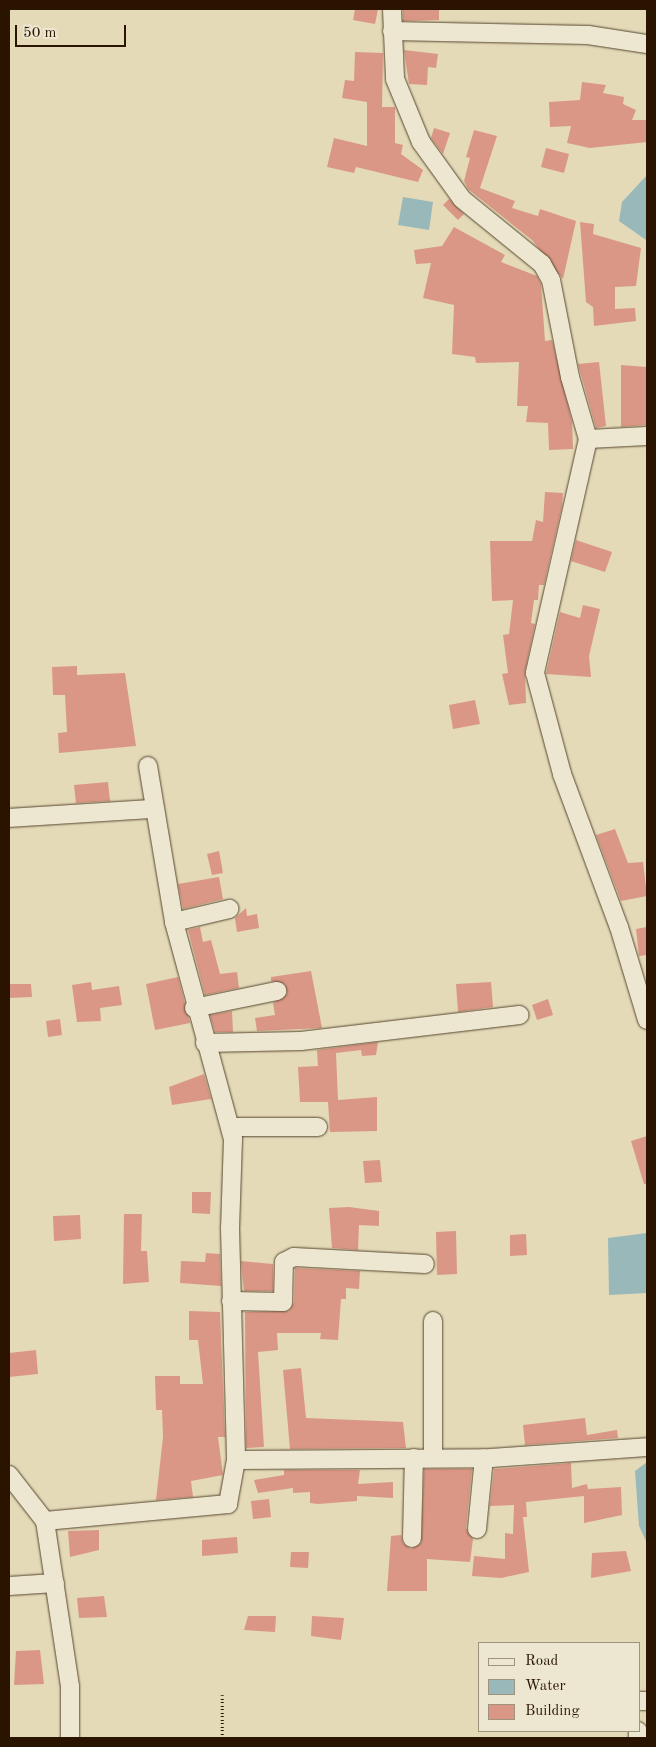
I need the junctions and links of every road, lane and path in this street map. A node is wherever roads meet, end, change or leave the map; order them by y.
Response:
1 (392, 9) edge
2 (392, 31) junction
3 (647, 44) edge
4 (647, 436) edge
5 (588, 439) junction
6 (148, 766) dead end
7 (154, 809) junction
8 (9, 818) edge
9 (230, 909) dead end
10 (174, 922) junction
11 (277, 991) dead end
12 (194, 1008) junction
13 (518, 1015) dead end
14 (647, 1020) edge
15 (205, 1043) junction
16 (231, 1127) junction
17 (318, 1127) dead end
18 (425, 1264) dead end
19 (232, 1301) junction
20 (433, 1321) dead end
21 (647, 1447) edge
22 (414, 1458) junction
23 (433, 1458) junction
24 (484, 1458) junction
25 (236, 1460) junction
26 (9, 1476) edge
27 (45, 1521) junction
28 (477, 1529) dead end
29 (412, 1538) dead end
30 (55, 1583) junction
31 (9, 1586) edge
32 (222, 1695) dead end
33 (70, 1738) edge
34 (222, 1738) edge

1 - 2 street
2 - 3 street
2 - 5 street
4 - 5 street
5 - 14 street
6 - 7 street
7 - 8 street
7 - 10 street
9 - 10 street
10 - 12 street
11 - 12 street
12 - 15 street
13 - 15 street
15 - 16 street
16 - 17 street
16 - 19 street
18 - 19 street
19 - 25 street
20 - 23 street
21 - 24 street
22 - 23 street
22 - 25 street
22 - 29 street
23 - 24 street
24 - 28 street
25 - 27 street
26 - 27 street
27 - 30 street
30 - 31 street
30 - 33 street
32 - 34 path

